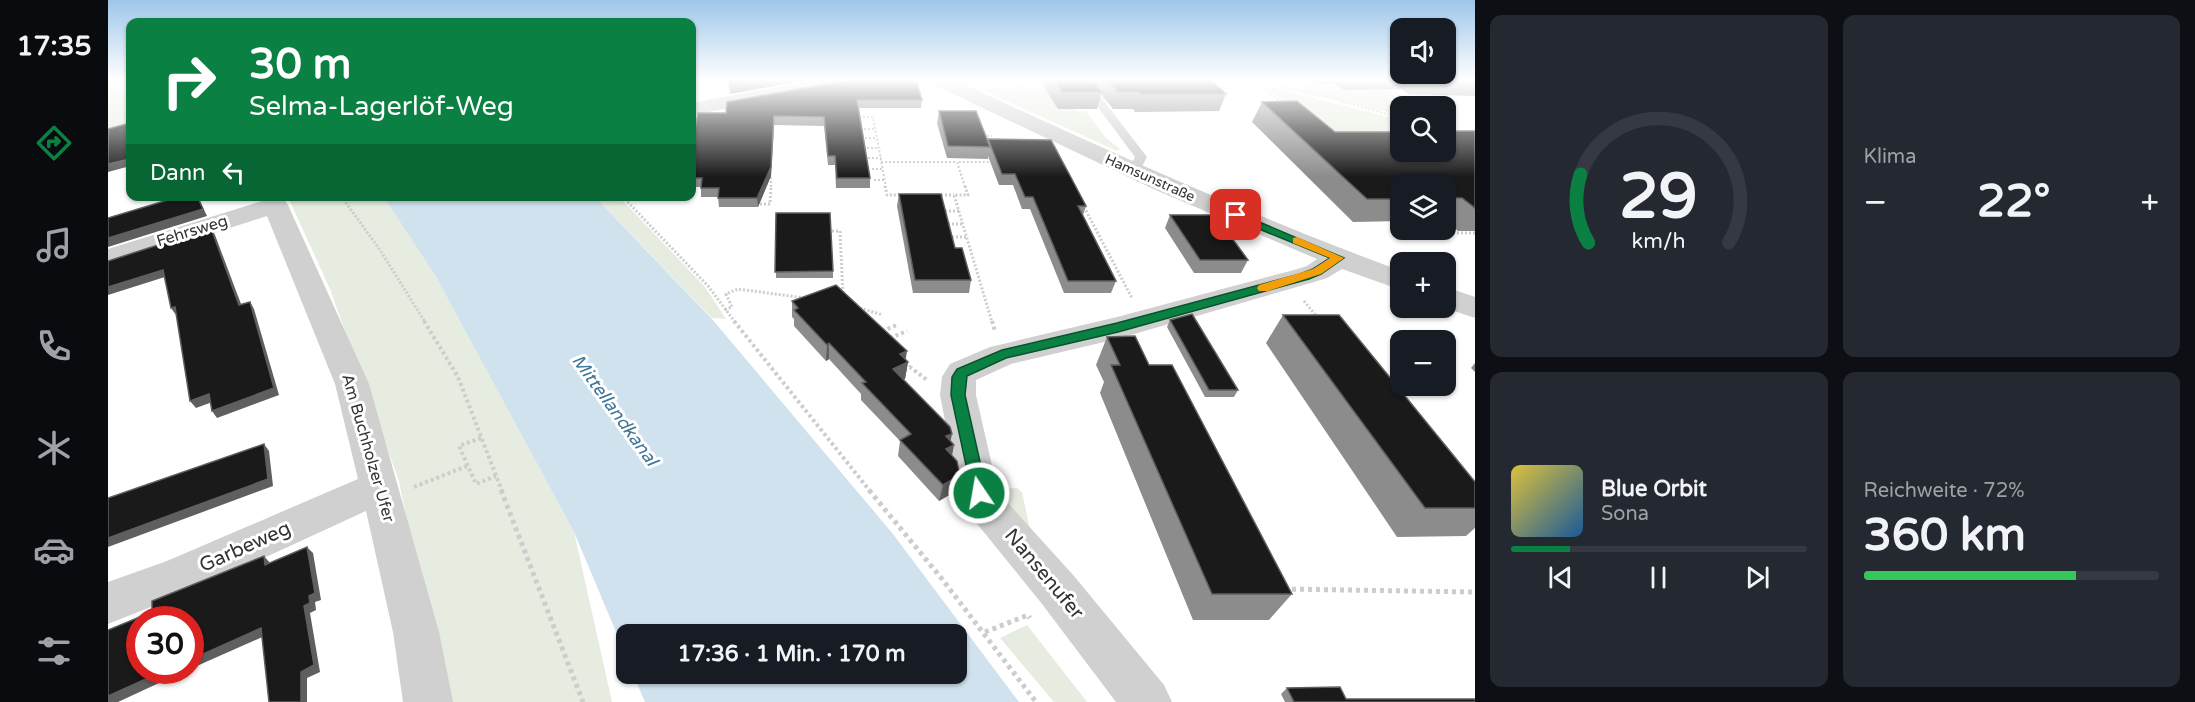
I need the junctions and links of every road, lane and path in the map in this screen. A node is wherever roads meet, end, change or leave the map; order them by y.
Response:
1 (843, 112) edge
2 (1007, 112) edge
3 (1107, 112) edge
4 (1375, 112) edge
5 (1390, 115) edge
6 (989, 127) dead end
7 (860, 129) edge
8 (875, 129) junction
9 (979, 136) edge
10 (992, 136) junction
11 (861, 138) edge
12 (877, 138) junction
13 (996, 145) edge
14 (863, 148) edge
15 (878, 148) junction
16 (864, 158) edge
17 (881, 160) junction
18 (957, 162) junction
19 (1002, 162) edge
20 (873, 169) dead end
21 (882, 169) junction
22 (1134, 171) junction
23 (762, 178) edge
24 (874, 180) dead end
25 (884, 180) junction
26 (761, 189) edge
27 (771, 189) junction
28 (909, 195) edge
29 (932, 195) edge
30 (954, 195) junction
31 (345, 201) edge
32 (627, 201) edge
33 (1082, 201) edge
34 (760, 204) edge
35 (275, 205) joint
36 (940, 211) edge
37 (959, 211) junction
38 (1080, 214) edge
39 (1088, 214) junction
40 (944, 224) edge
41 (963, 224) junction
42 (1087, 227) edge
43 (1095, 227) junction
44 (820, 231) edge
45 (1456, 233) edge
46 (1475, 233) edge
47 (947, 237) edge
48 (967, 237) junction
49 (1094, 240) edge
50 (1101, 240) junction
51 (831, 248) edge
52 (840, 248) junction
53 (961, 252) edge
54 (971, 252) junction
55 (1101, 255) edge
56 (1109, 255) junction
57 (108, 258) edge
58 (1338, 258) junction
59 (832, 261) edge
60 (841, 261) junction
61 (968, 267) edge
62 (975, 267) junction
63 (1108, 270) edge
64 (1116, 270) junction
65 (833, 274) edge
66 (842, 274) junction
67 (1390, 277) edge
68 (973, 282) edge
69 (980, 282) junction
70 (1297, 292) dead end
71 (808, 298) edge
72 (1456, 301) edge
73 (1135, 302) dead end
74 (844, 303) edge
75 (851, 308) edge
76 (1475, 308) edge
77 (724, 310) junction
78 (883, 315) dead end
79 (897, 325) dead end
80 (1325, 327) edge
81 (907, 331) dead end
82 (878, 333) edge
83 (886, 340) edge
84 (985, 362) junction
85 (481, 438) junction
86 (467, 466) junction
87 (496, 476) junction
88 (393, 489) junction
89 (1277, 589) edge
90 (1475, 592) edge
91 (108, 603) edge
92 (1034, 624) dead end
93 (985, 632) junction
94 (428, 702) edge
95 (583, 702) edge
96 (1036, 702) edge
97 (1147, 702) edge

1 - 8 path
2 - 22 street, Hamsunstraße
3 - 22 lane
4 - 5 path
6 - 10 path
7 - 8 path
8 - 12 path
9 - 10 path
10 - 13 path
11 - 12 path
12 - 15 path
14 - 15 path
15 - 17 path
16 - 17 path
17 - 18 path
17 - 21 path
18 - 19 path
18 - 30 path
20 - 21 path
21 - 25 path
22 - 58 street, Hamsunstraße
23 - 27 path
24 - 25 path
25 - 28 path
26 - 27 path
27 - 34 path
29 - 30 path
30 - 37 path
31 - 85 path
32 - 77 path
33 - 39 path
35 - 57 street, Fehrsweg
35 - 88 street, Am Buchholzer Ufer
36 - 37 path
37 - 41 path
38 - 39 path
39 - 43 path
40 - 41 path
41 - 48 path
42 - 43 path
43 - 50 path
44 - 52 path
45 - 46 path
47 - 48 path
48 - 54 path
49 - 50 path
50 - 56 path
51 - 52 path
52 - 60 path
53 - 54 path
54 - 62 path
55 - 56 path
56 - 64 path
58 - 67 street, Hamsunstraße
58 - 84 street
59 - 60 path
60 - 66 path
61 - 62 path
62 - 69 path
63 - 64 path
64 - 73 path
65 - 66 path
66 - 74 path
68 - 69 path
69 - 84 path
70 - 80 path
71 - 77 path
72 - 76 street
75 - 78 path
77 - 93 path
79 - 82 path
81 - 83 path
84 - 97 street, Nansenufer
85 - 86 path
85 - 87 path
86 - 87 path
86 - 88 path
87 - 95 path
88 - 91 street, Garbeweg
88 - 94 street, Am Buchholzer Ufer
89 - 90 path
92 - 93 path
93 - 96 path

